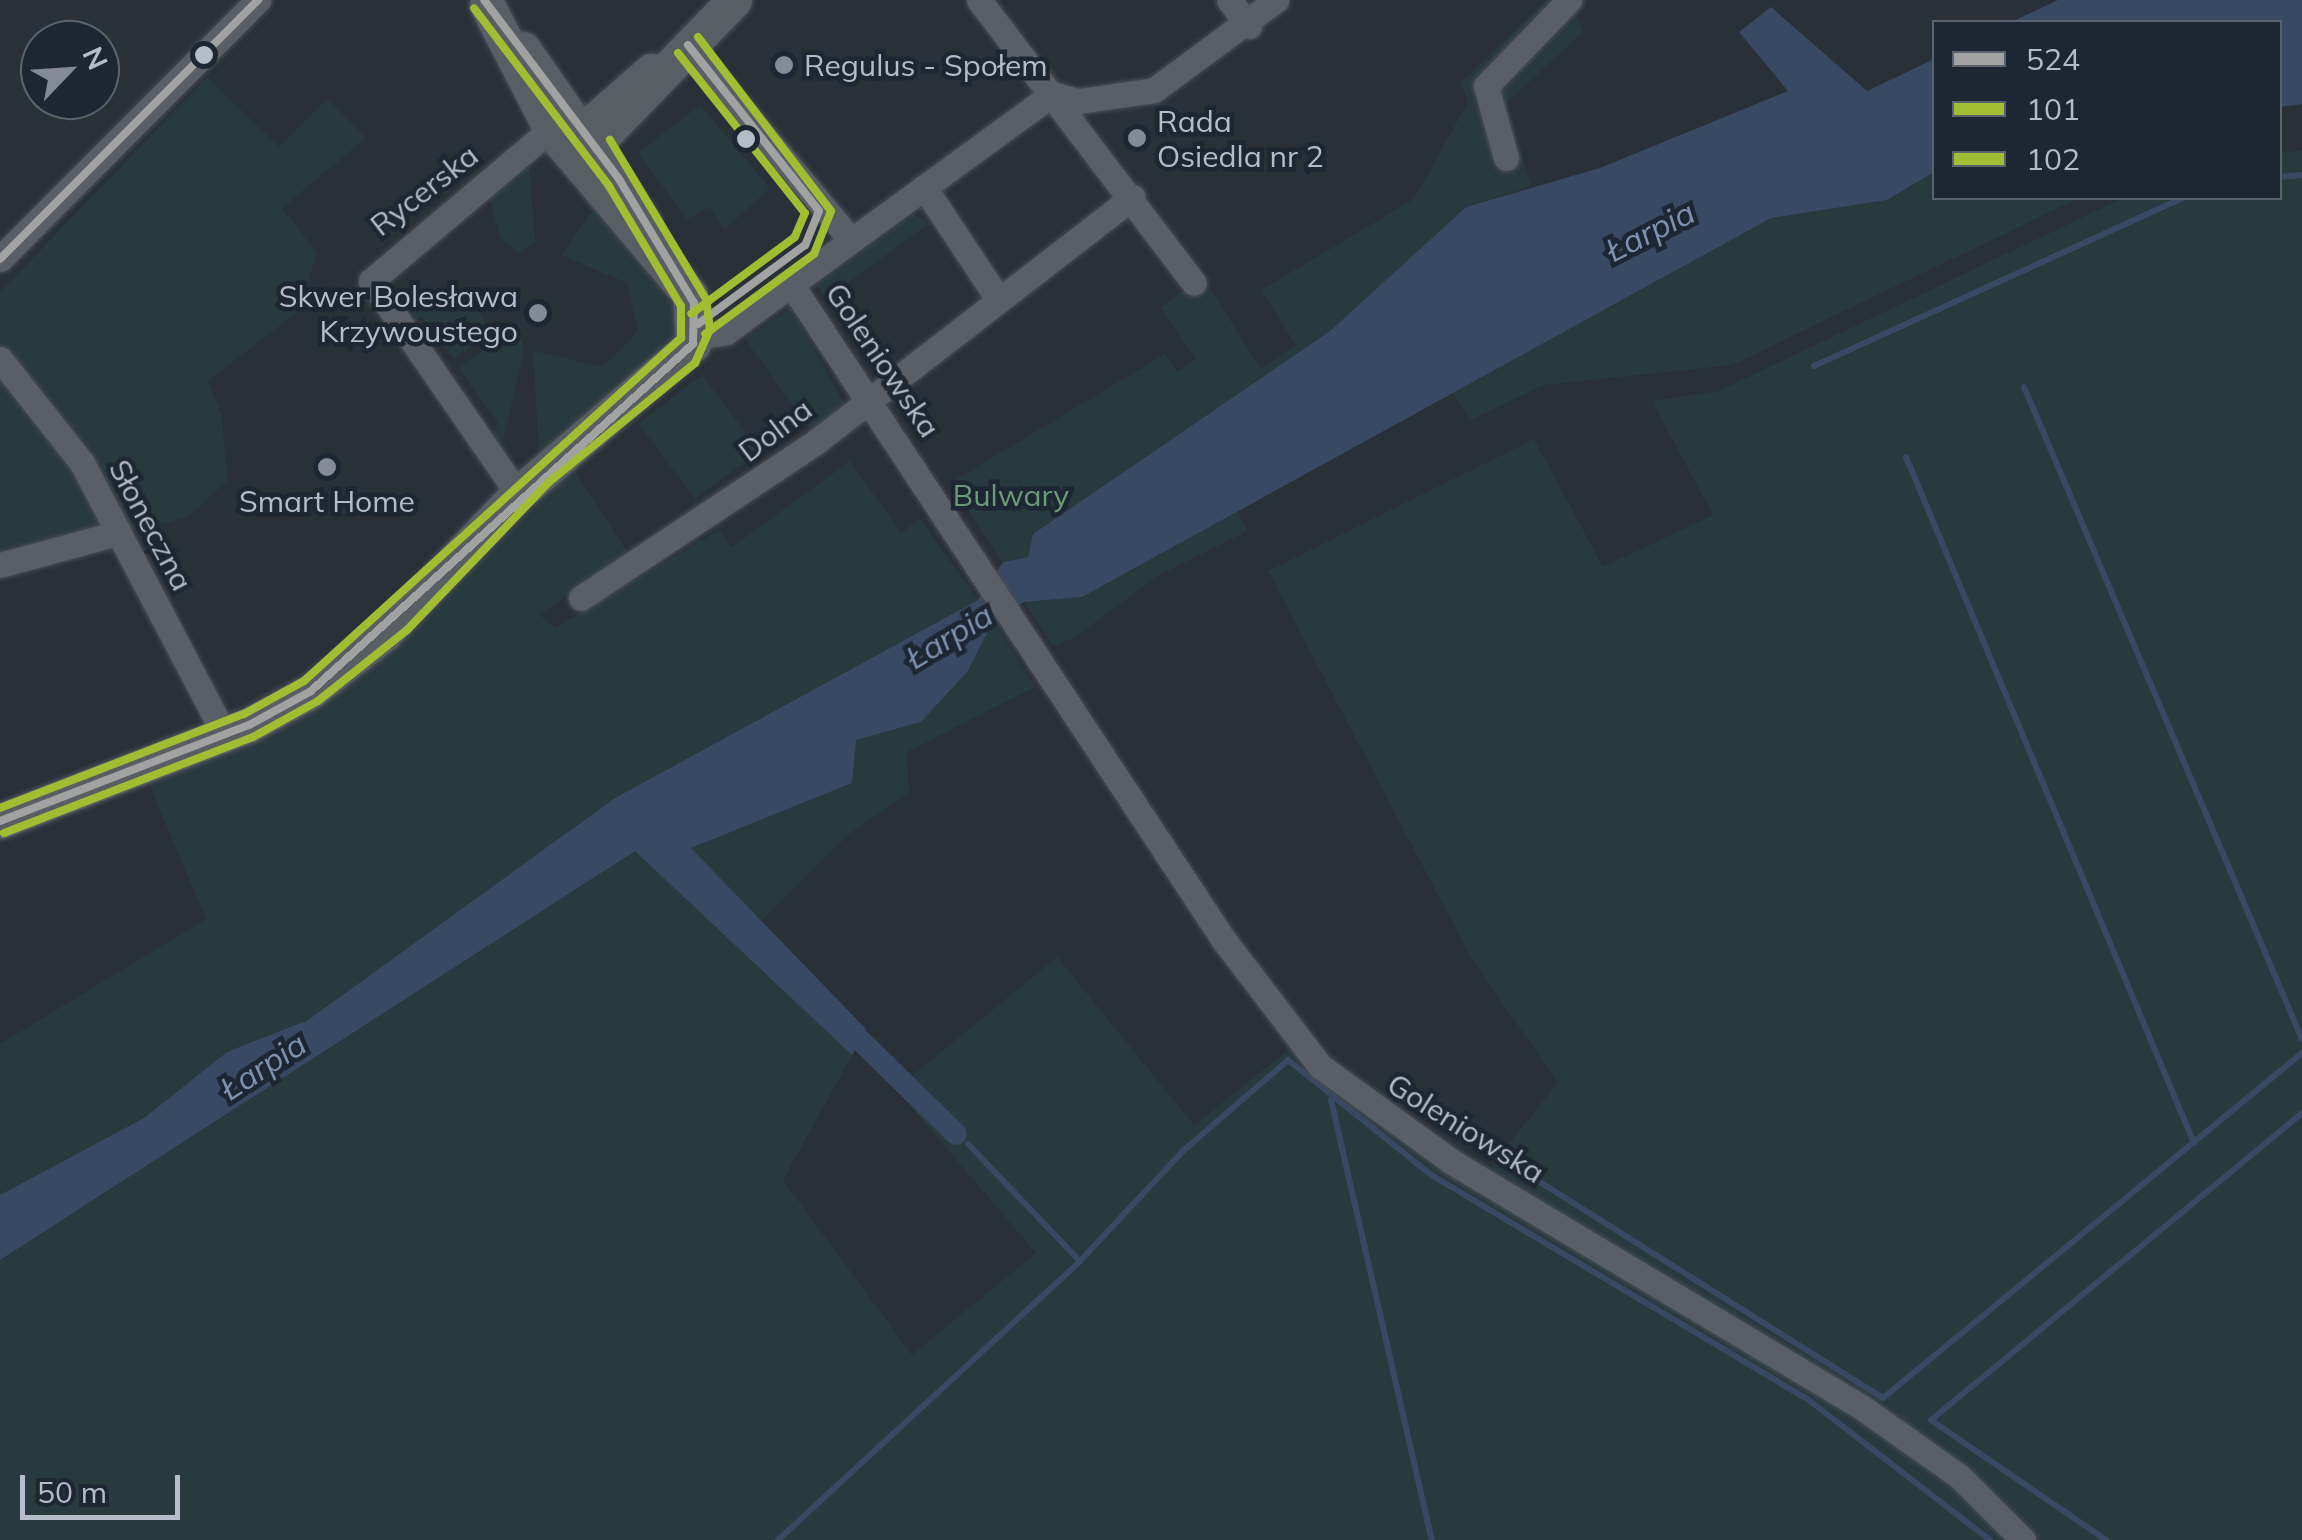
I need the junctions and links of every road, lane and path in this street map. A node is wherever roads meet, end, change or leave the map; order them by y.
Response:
1 (258, 0) edge
2 (734, 0) edge
3 (980, 0) edge
4 (1229, 0) edge
5 (1276, 0) edge
6 (1568, 0) edge
7 (486, 3) edge
8 (1249, 26) junction
9 (688, 45) junction
10 (1052, 94) junction
11 (576, 140) junction
12 (1506, 158) dead end
13 (924, 187) junction
14 (1133, 197) junction
15 (851, 240) junction
16 (0, 259) edge
17 (1194, 283) dead end
18 (791, 284) junction
19 (998, 300) junction
20 (696, 336) junction
21 (0, 359) edge
22 (870, 397) junction
23 (518, 494) junction
24 (118, 532) junction
25 (0, 564) edge
26 (581, 598) dead end
27 (225, 736) junction
28 (0, 821) edge
29 (2023, 1540) edge

1 - 16 street
2 - 9 street
3 - 10 street
4 - 8 street
5 - 8 street
6 - 12 street
7 - 11 street
7 - 11 street
8 - 10 street
9 - 11 street
9 - 15 street
10 - 13 street
10 - 14 street
11 - 20 street
11 - 23 street, Rycerska
13 - 15 street
13 - 19 street
14 - 17 street
14 - 19 street, Dolna
15 - 18 street
18 - 20 street
18 - 22 street, Goleniowska
19 - 22 street, Dolna
20 - 23 street
21 - 24 street, Słoneczna
22 - 26 street, Dolna
22 - 29 street, Goleniowska
23 - 27 street
24 - 25 street
24 - 27 street, Słoneczna
27 - 28 street

